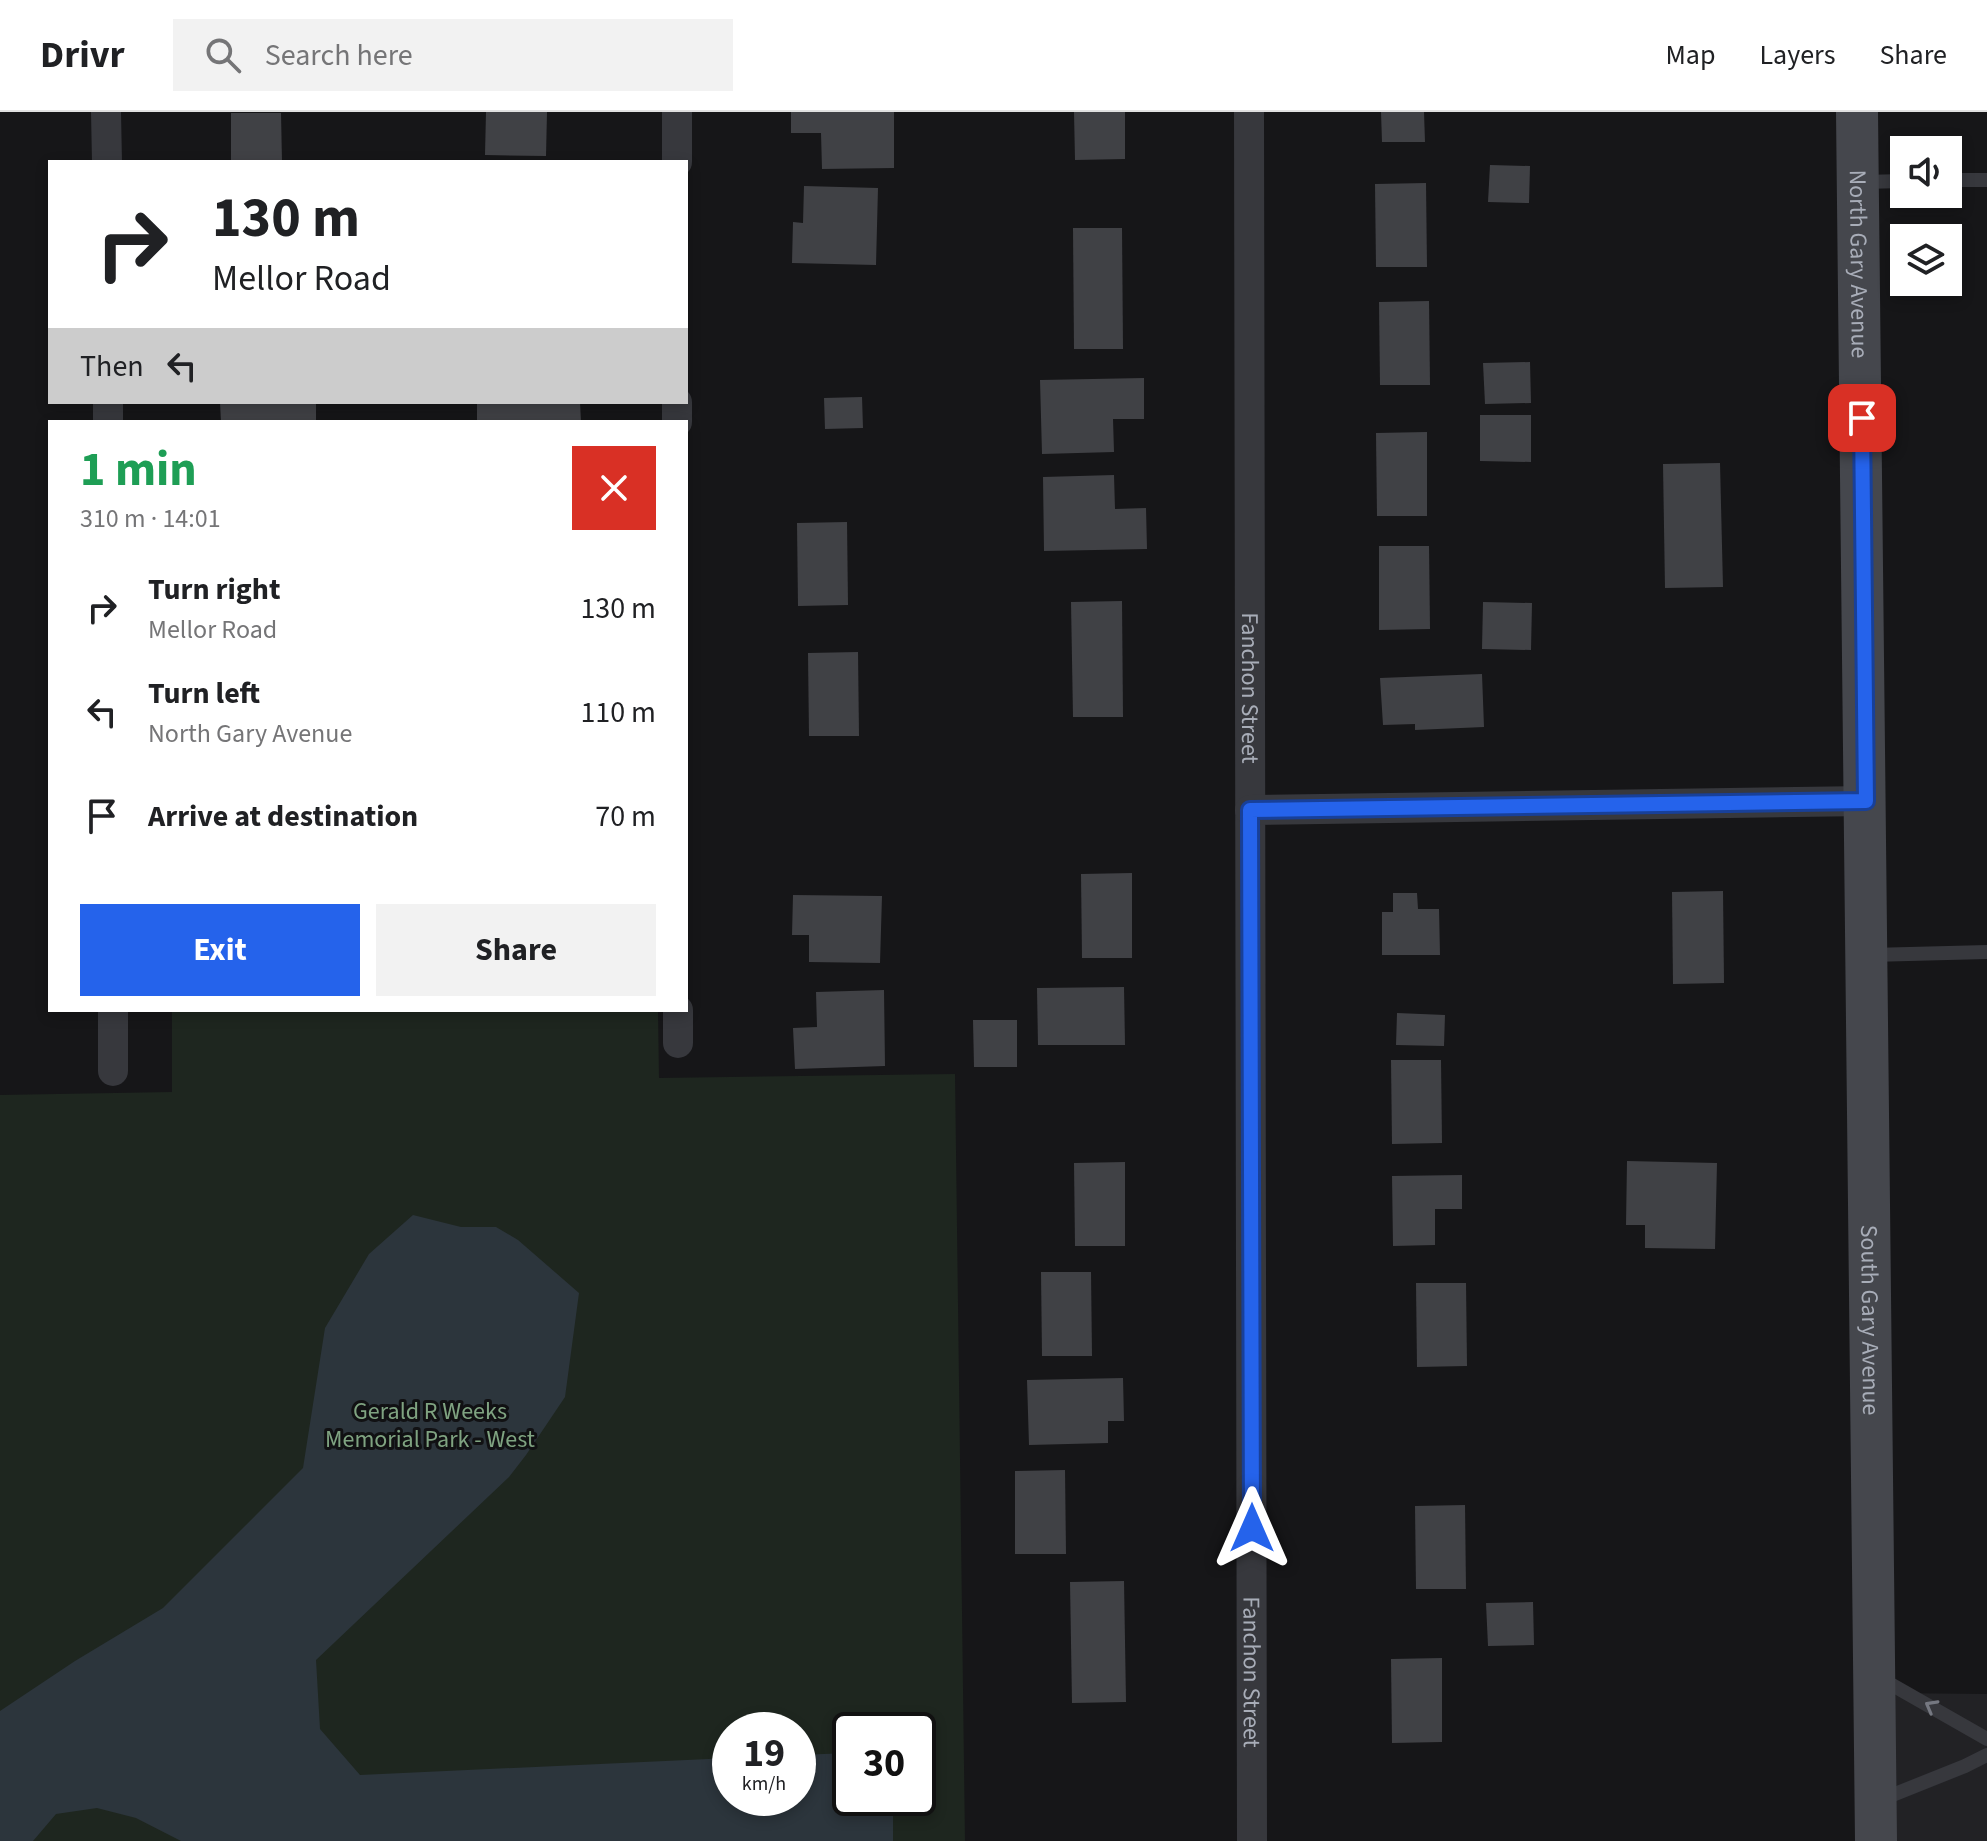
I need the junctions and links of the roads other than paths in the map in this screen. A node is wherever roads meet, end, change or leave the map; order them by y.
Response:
1 (106, 112) edge
2 (677, 112) edge
3 (1249, 112) edge
4 (1857, 112) edge
5 (107, 160) edge
6 (677, 160) edge
7 (1962, 180) edge
8 (1987, 180) edge
9 (1890, 181) edge
10 (1859, 182) junction
11 (1866, 801) junction
12 (1250, 810) junction
13 (1987, 952) edge
14 (1865, 955) junction
15 (113, 1012) edge
16 (678, 1012) edge
17 (678, 1043) dead end
18 (113, 1071) dead end
19 (1875, 1675) junction
20 (1987, 1739) edge
21 (1987, 1755) edge
22 (1876, 1821) edge
23 (1252, 1841) edge

1 - 5 street
2 - 6 street
3 - 12 street, Fanchon Street
4 - 10 main road, North Gary Avenue
7 - 8 lane
9 - 10 lane
10 - 11 main road, North Gary Avenue
11 - 12 street
11 - 14 main road, South Gary Avenue
12 - 23 street, Fanchon Street
13 - 14 lane
14 - 19 main road, South Gary Avenue
15 - 18 street
16 - 17 street
20 -> 19 lane
19 - 22 main road, South Gary Avenue
21 - 22 lane

